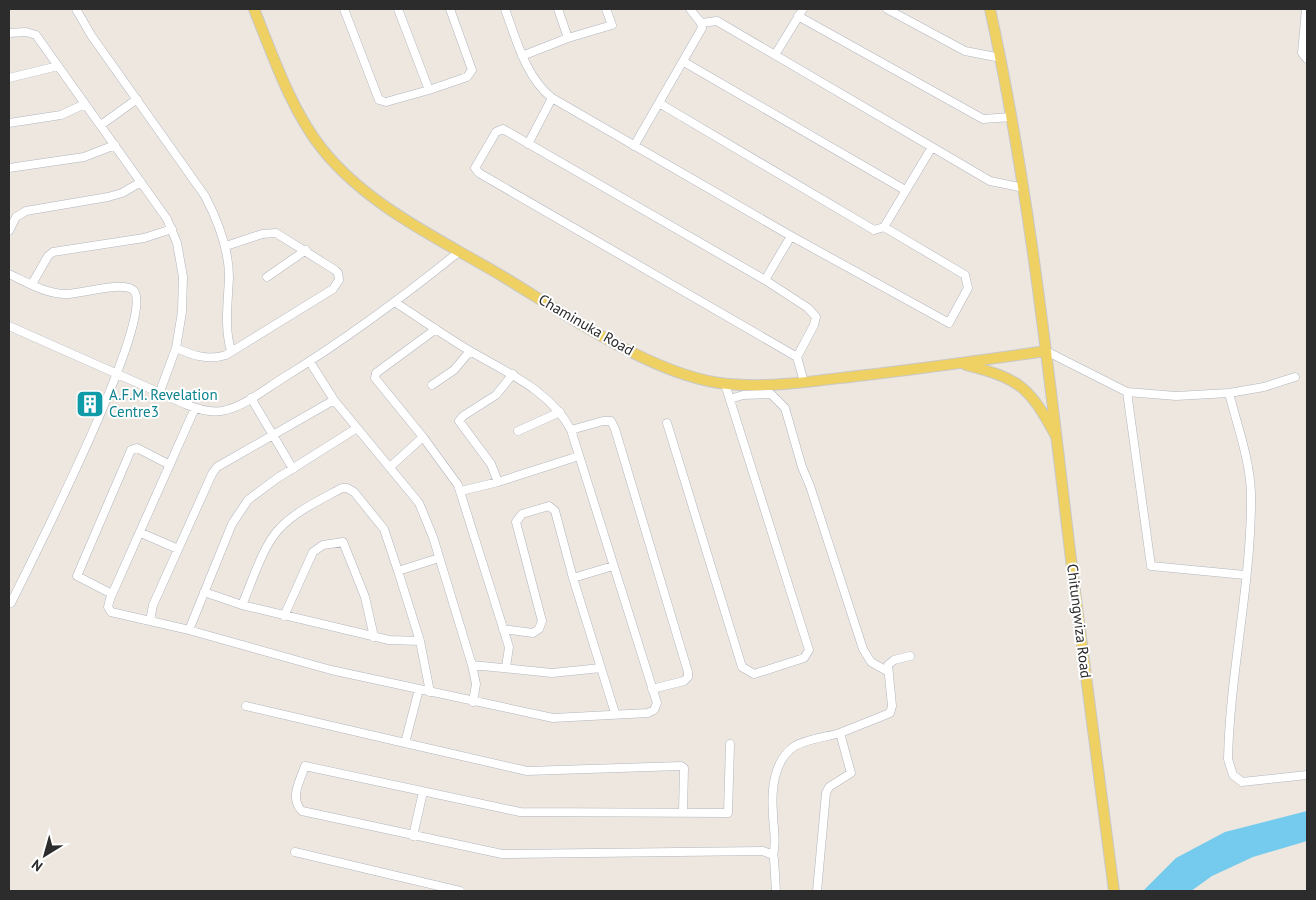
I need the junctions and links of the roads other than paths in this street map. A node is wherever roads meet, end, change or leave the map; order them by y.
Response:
1 (76, 9) edge
2 (254, 9) edge
3 (344, 9) edge
4 (398, 9) edge
5 (450, 9) edge
6 (505, 9) edge
7 (558, 9) edge
8 (606, 9) edge
9 (690, 9) edge
10 (803, 9) edge
11 (887, 9) edge
12 (990, 9) edge
13 (1306, 9) edge
14 (798, 16) junction
15 (701, 23) junction
16 (9, 33) edge
17 (568, 38) junction
18 (775, 55) junction
19 (522, 56) junction
20 (1001, 58) junction
21 (1307, 59) edge
22 (684, 62) junction
23 (58, 66) junction
24 (9, 78) edge
25 (429, 90) junction
26 (552, 98) junction
27 (137, 100) junction
28 (659, 103) junction
29 (85, 104) junction
30 (1012, 117) junction
31 (9, 123) edge
32 (101, 126) junction
33 (528, 144) junction
34 (115, 145) junction
35 (634, 146) junction
36 (932, 147) junction
37 (9, 168) edge
38 (141, 182) junction
39 (1024, 188) junction
40 (905, 190) junction
41 (884, 227) junction
42 (172, 229) junction
43 (9, 231) edge
44 (791, 236) junction
45 (226, 246) junction
46 (306, 250) junction
47 (460, 251) junction
48 (9, 274) edge
49 (267, 277) dead end
50 (765, 280) junction
51 (32, 284) junction
52 (396, 303) junction
53 (9, 326) edge
54 (436, 329) junction
55 (176, 348) junction
56 (470, 350) junction
57 (231, 351) junction
58 (1046, 351) junction
59 (797, 357) junction
60 (310, 362) junction
61 (961, 363) junction
62 (114, 374) junction
63 (513, 374) junction
64 (1295, 377) dead end
65 (804, 382) junction
66 (725, 384) junction
67 (432, 385) dead end
68 (1127, 392) junction
69 (1229, 393) junction
70 (159, 394) junction
71 (251, 398) junction
72 (730, 399) junction
73 (334, 400) junction
74 (195, 408) junction
75 (560, 412) junction
76 (667, 423) dead end
77 (357, 428) junction
78 (571, 430) junction
79 (518, 431) dead end
80 (272, 434) junction
81 (423, 437) junction
82 (1058, 441) junction
83 (579, 456) junction
84 (170, 465) junction
85 (390, 467) junction
86 (293, 469) junction
87 (498, 482) junction
88 (461, 491) junction
89 (141, 533) junction
90 (178, 549) junction
91 (439, 558) junction
92 (614, 566) junction
93 (398, 571) junction
94 (1245, 575) junction
95 (573, 578) junction
96 (204, 592) junction
97 (112, 594) junction
98 (11, 602) dead end
99 (242, 605) junction
100 (284, 616) junction
101 (150, 621) junction
102 (503, 629) junction
103 (190, 630) junction
104 (374, 637) junction
105 (420, 641) junction
106 (910, 656) dead end
107 (472, 665) junction
108 (506, 666) junction
109 (601, 668) junction
110 (887, 671) junction
111 (652, 689) junction
112 (419, 690) junction
113 (430, 692) junction
114 (473, 702) junction
115 (246, 706) dead end
116 (615, 713) junction
117 (840, 733) junction
118 (405, 743) junction
119 (730, 744) dead end
120 (1307, 775) edge
121 (423, 792) junction
122 (682, 812) junction
123 (413, 836) junction
124 (295, 852) dead end
125 (773, 855) junction
126 (460, 891) edge
127 (776, 891) edge
128 (817, 891) edge
129 (1114, 891) edge

1 - 27 street
2 - 47 main road, Chaminuka Road
3 - 25 street
4 - 25 street
5 - 25 street
6 - 19 street
7 - 17 street
8 - 17 street
9 - 15 street
10 - 14 street
11 - 20 street
12 - 20 main road, Chitungwiza Road
13 - 21 street
14 - 18 street
14 - 30 street
15 - 18 street
15 - 22 street
16 - 23 street
17 - 19 street
18 - 36 street
19 - 26 street
20 - 30 main road, Chitungwiza Road
22 - 28 street
22 - 40 street
23 - 24 street
23 - 29 street
26 - 33 street
26 - 35 street
27 - 32 street
27 - 45 street
28 - 35 street
28 - 41 street
29 - 31 street
29 - 32 street
30 - 39 main road, Chitungwiza Road
32 - 34 street
33 - 50 street
33 - 59 street
34 - 37 street
34 - 38 street
35 - 44 street
36 - 39 street
36 - 40 street
38 - 42 street
38 - 43 street
39 - 58 main road, Chitungwiza Road
40 - 41 street
41 - 44 street
42 - 51 street
42 - 55 street
44 - 50 street
45 - 46 street
45 - 57 street
46 - 49 street
46 - 57 street
47 - 52 street
47 - 66 main road, Chaminuka Road
48 - 51 street
50 - 59 street
51 - 62 street
52 - 54 street
52 - 60 street
53 - 62 street
54 - 56 street
54 - 81 street
55 - 57 street
55 - 70 street
56 - 63 street
56 - 67 street
58 - 61 main road, Chaminuka Road
58 - 68 street
58 - 82 main road, Chitungwiza Road
59 - 65 street
60 - 71 street
60 - 73 street
61 - 65 main road, Chaminuka Road
61 - 82 main road
62 - 70 street
62 - 98 street
63 - 75 street
63 - 87 street
64 - 69 street
65 - 66 main road, Chaminuka Road
66 - 72 street
68 - 69 street
68 - 94 street
69 - 94 street
70 - 74 street
71 - 74 street
71 - 80 street
72 - 76 street
72 - 110 street
73 - 77 street
73 - 80 street
74 - 84 street
75 - 78 street
75 - 79 street
77 - 85 street
77 - 86 street
78 - 83 street
78 - 111 street
80 - 86 street
80 - 90 street
81 - 85 street
81 - 88 street
82 - 129 main road, Chitungwiza Road
83 - 87 street
83 - 92 street
84 - 89 street
84 - 97 street
85 - 91 street
86 - 96 street
87 - 88 street
88 - 102 street
89 - 90 street
89 - 97 street
90 - 101 street
91 - 93 street
91 - 107 street
92 - 95 street
92 - 111 street
93 - 99 street
93 - 105 street
94 - 120 street
95 - 102 street
95 - 109 street
96 - 99 street
96 - 103 street
97 - 101 street
99 - 100 street
100 - 104 street
100 - 104 street
101 - 103 street
102 - 108 street
103 - 112 street
104 - 105 street
105 - 113 street
106 - 110 street
107 - 108 street
107 - 114 street
108 - 109 street
109 - 116 street
110 - 117 street
111 - 116 street
112 - 113 street
112 - 118 street
113 - 114 street
114 - 116 street
115 - 118 street
117 - 125 street
117 - 128 street
118 - 122 street
119 - 122 street
121 - 122 street
121 - 123 street
121 - 123 street
123 - 125 street
124 - 126 street
125 - 127 street

